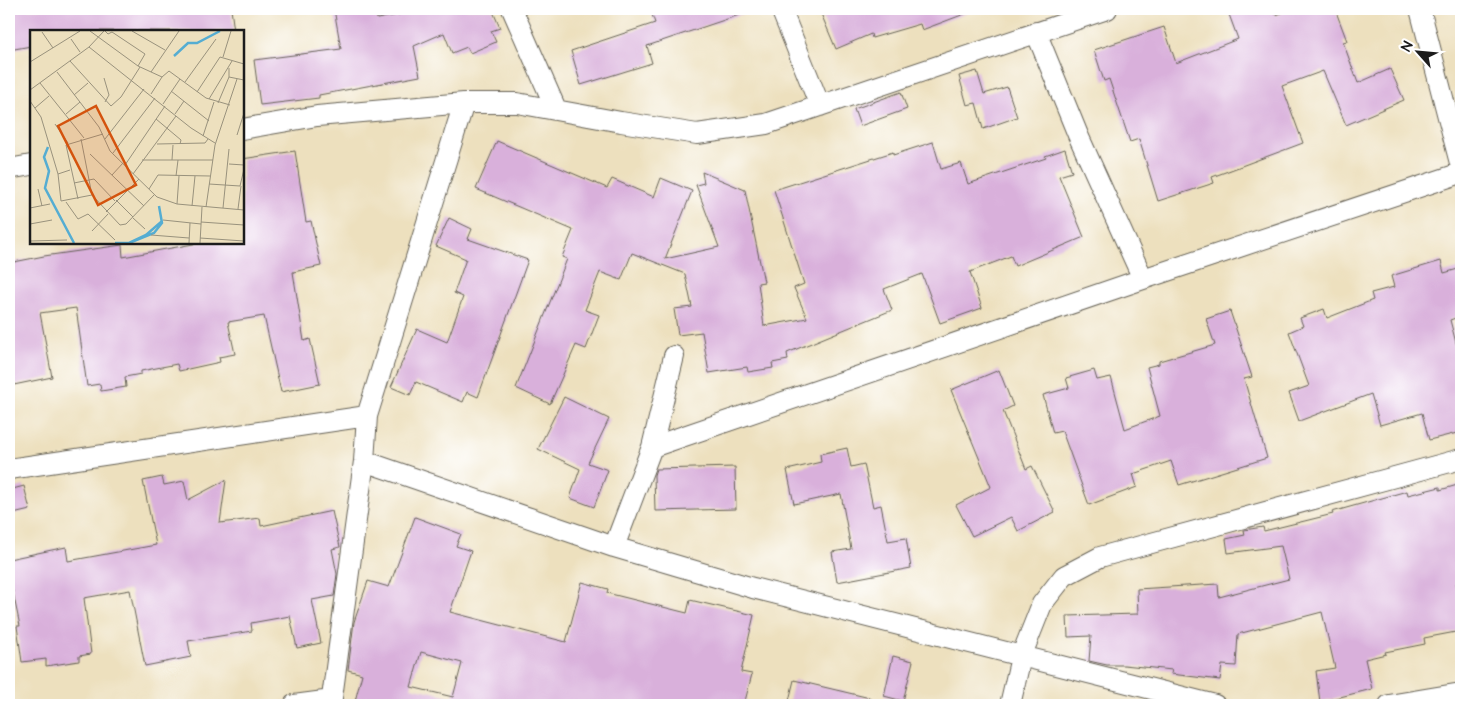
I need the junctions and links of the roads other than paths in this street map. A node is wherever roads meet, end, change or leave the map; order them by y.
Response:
1 (512, 9) edge
2 (781, 9) edge
3 (1107, 9) edge
4 (1420, 9) edge
5 (1084, 12) edge
6 (1036, 32) junction
7 (464, 103) junction
8 (820, 106) junction
9 (556, 109) junction
10 (244, 129) edge
11 (30, 165) edge
12 (1461, 167) edge
13 (9, 169) edge
14 (1461, 173) edge
15 (1143, 279) junction
16 (674, 356) dead end
17 (368, 416) junction
18 (652, 447) junction
19 (1461, 459) edge
20 (364, 461) junction
21 (9, 469) edge
22 (614, 547) junction
23 (1021, 657) junction
24 (1461, 693) edge
25 (331, 703) edge
26 (294, 705) edge
27 (1010, 705) edge
28 (1215, 705) edge
29 (1389, 705) edge

1 - 9 street
2 - 8 street
3 - 5 street
4 - 12 street
5 - 6 street
6 - 8 street
6 - 15 street
7 - 9 street
7 - 10 street
7 - 17 street
8 - 9 street
11 - 13 street
14 - 15 street
15 - 18 street
16 - 18 street
17 - 20 street
17 - 21 street
18 - 22 street
19 - 23 street
20 - 22 street
20 - 25 street
22 - 23 street
23 - 27 street
23 - 28 street
24 - 29 street
25 - 26 street

